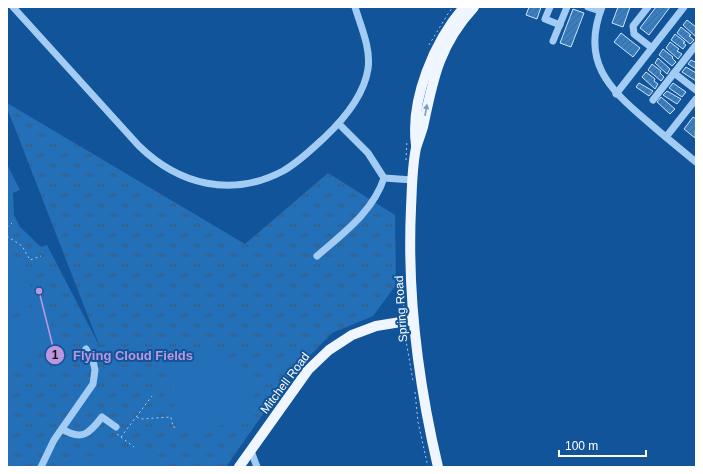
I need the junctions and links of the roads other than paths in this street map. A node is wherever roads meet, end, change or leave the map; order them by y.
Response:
1 (13, 7) edge
2 (355, 7) edge
3 (464, 7) edge
4 (474, 7) edge
5 (550, 7) edge
6 (567, 7) edge
7 (588, 7) edge
8 (640, 7) edge
9 (648, 7) edge
10 (684, 7) edge
11 (601, 9) edge
12 (637, 21) junction
13 (560, 25) junction
14 (553, 41) dead end
15 (696, 45) edge
16 (652, 48) junction
17 (674, 73) junction
18 (696, 90) edge
19 (616, 94) junction
20 (653, 100) dead end
21 (696, 100) edge
22 (339, 124) junction
23 (666, 137) junction
24 (416, 148) junction
25 (696, 162) edge
26 (384, 178) junction
27 (413, 180) junction
28 (317, 256) dead end
29 (412, 320) junction
30 (86, 349) dead end
31 (116, 427) dead end
32 (62, 429) junction
33 (251, 451) junction
34 (245, 465) edge
35 (40, 467) edge
36 (257, 467) edge
37 (438, 467) edge

1 - 22 street
2 - 22 street
3 - 24 main road, Spring Road
24 -> 4 main road, Spring Road
5 - 13 street
6 - 13 street
7 - 11 street
8 - 12 street
9 - 12 street
10 - 16 street
11 - 19 street
12 - 16 street
13 - 14 street
15 - 17 street
16 - 19 street
17 - 18 street
17 - 20 street
19 - 23 street
21 - 23 street
22 - 26 street
23 - 25 street
24 - 27 main road, Spring Road
26 - 27 street
26 - 28 street
27 - 29 main road, Spring Road
29 - 33 main road, Mitchell Road
29 - 37 main road, Spring Road
30 - 32 street
31 - 32 street
32 - 35 street
33 - 34 main road, Mitchell Road
33 - 36 street

